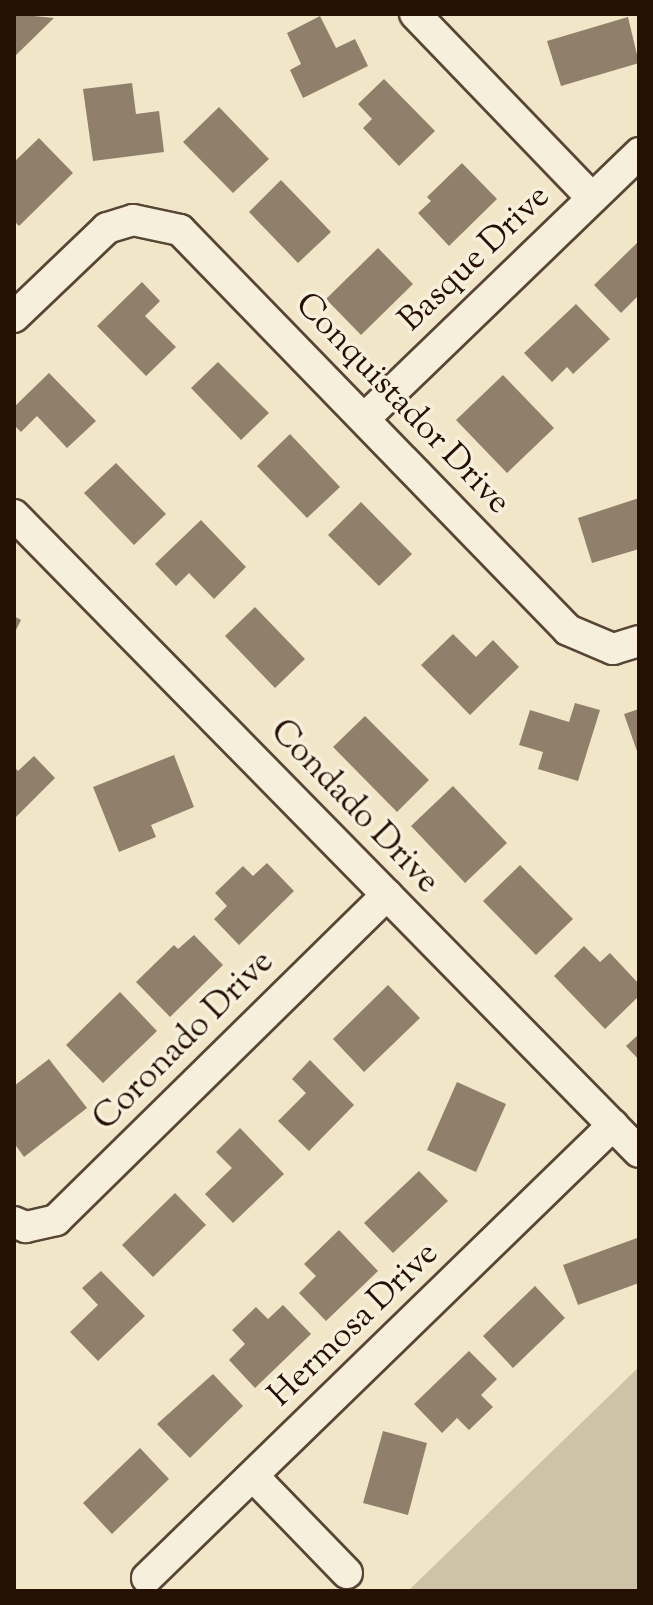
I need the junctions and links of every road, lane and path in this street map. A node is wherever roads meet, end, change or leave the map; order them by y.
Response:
1 (415, 14) edge
2 (639, 153) edge
3 (592, 198) junction
4 (17, 307) edge
5 (364, 419) junction
6 (14, 515) edge
7 (626, 645) edge
8 (387, 895) junction
9 (613, 1125) junction
10 (639, 1152) edge
11 (20, 1225) edge
12 (253, 1476) junction
13 (347, 1573) dead end
14 (147, 1578) dead end

1 - 3 street
2 - 3 street, Basque Drive
3 - 5 street, Basque Drive
4 - 5 street, Conquistador Drive
5 - 7 street, Conquistador Drive
6 - 8 street, Condado Drive
8 - 9 street, Condado Drive
8 - 11 street, Coronado Drive
9 - 10 street, Condado Drive
9 - 12 street, Hermosa Drive
12 - 13 street
12 - 14 street, Hermosa Drive

